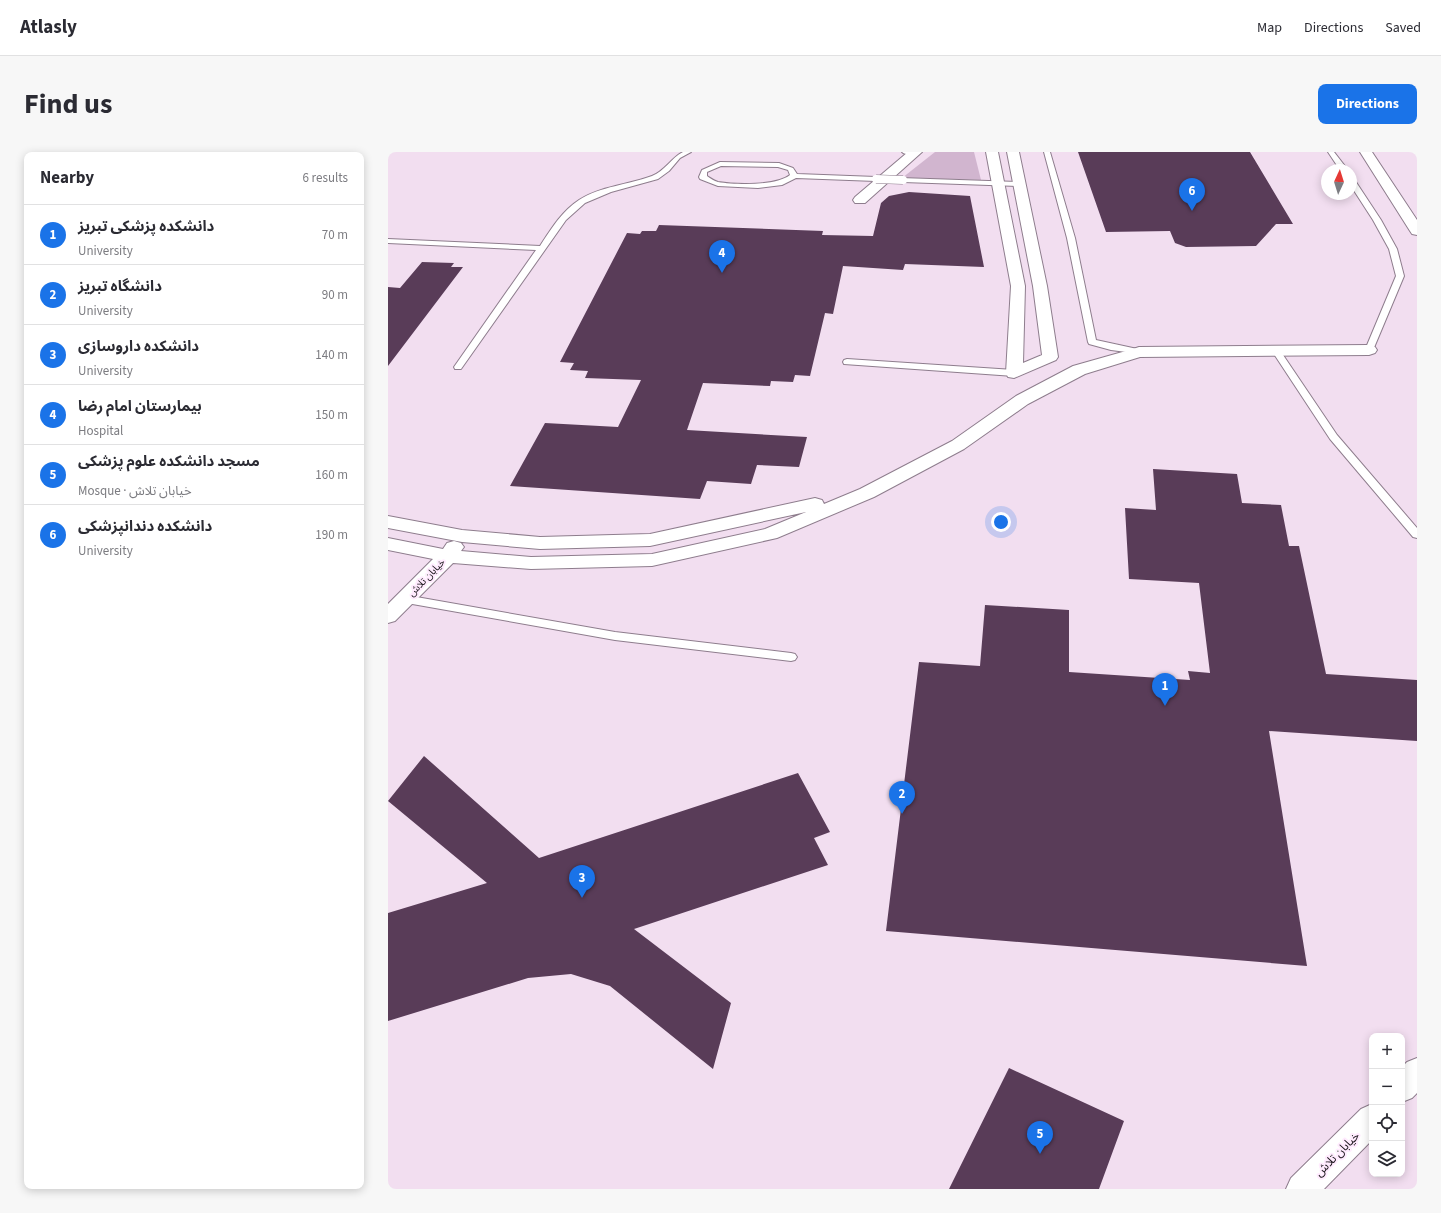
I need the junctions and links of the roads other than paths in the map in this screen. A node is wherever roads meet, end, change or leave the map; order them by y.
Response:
1 (688, 152) edge
2 (912, 152) edge
3 (992, 152) edge
4 (1013, 152) edge
5 (1047, 152) edge
6 (1332, 152) edge
7 (1366, 152) edge
8 (1340, 164) edge
9 (794, 176) junction
10 (999, 183) junction
11 (1020, 184) junction
12 (1357, 190) edge
13 (860, 200) dead end
14 (1417, 231) edge
15 (388, 241) edge
16 (542, 248) junction
17 (1369, 350) joint
18 (1276, 351) junction
19 (1139, 352) junction
20 (847, 362) dead end
21 (458, 367) dead end
22 (1014, 373) junction
23 (867, 493) junction
24 (388, 522) edge
25 (1417, 535) edge
26 (462, 536) junction
27 (388, 544) edge
28 (448, 556) junction
29 (393, 613) edge
30 (791, 657) dead end
31 (1417, 1072) edge
32 (1405, 1085) edge
33 (1369, 1122) edge
34 (1302, 1189) edge

1 - 16 lane
2 - 13 street
3 - 10 street
4 - 11 street
5 - 19 lane
6 - 8 lane
7 - 14 street
9 - 9 lane
9 - 10 lane, bridge
10 - 11 lane
10 - 22 street
11 - 22 street
12 - 17 lane
15 - 16 lane
16 - 21 lane
17 - 18 street
18 - 19 street
18 - 25 lane
19 - 23 street
20 - 22 lane
23 - 26 street
23 - 28 street
24 - 26 street
26 - 28 street, خیابان تلاش
27 - 28 street
28 - 29 street, خیابان تلاش
29 - 30 lane
31 - 32 street
33 - 34 street, خیابان تلاش

